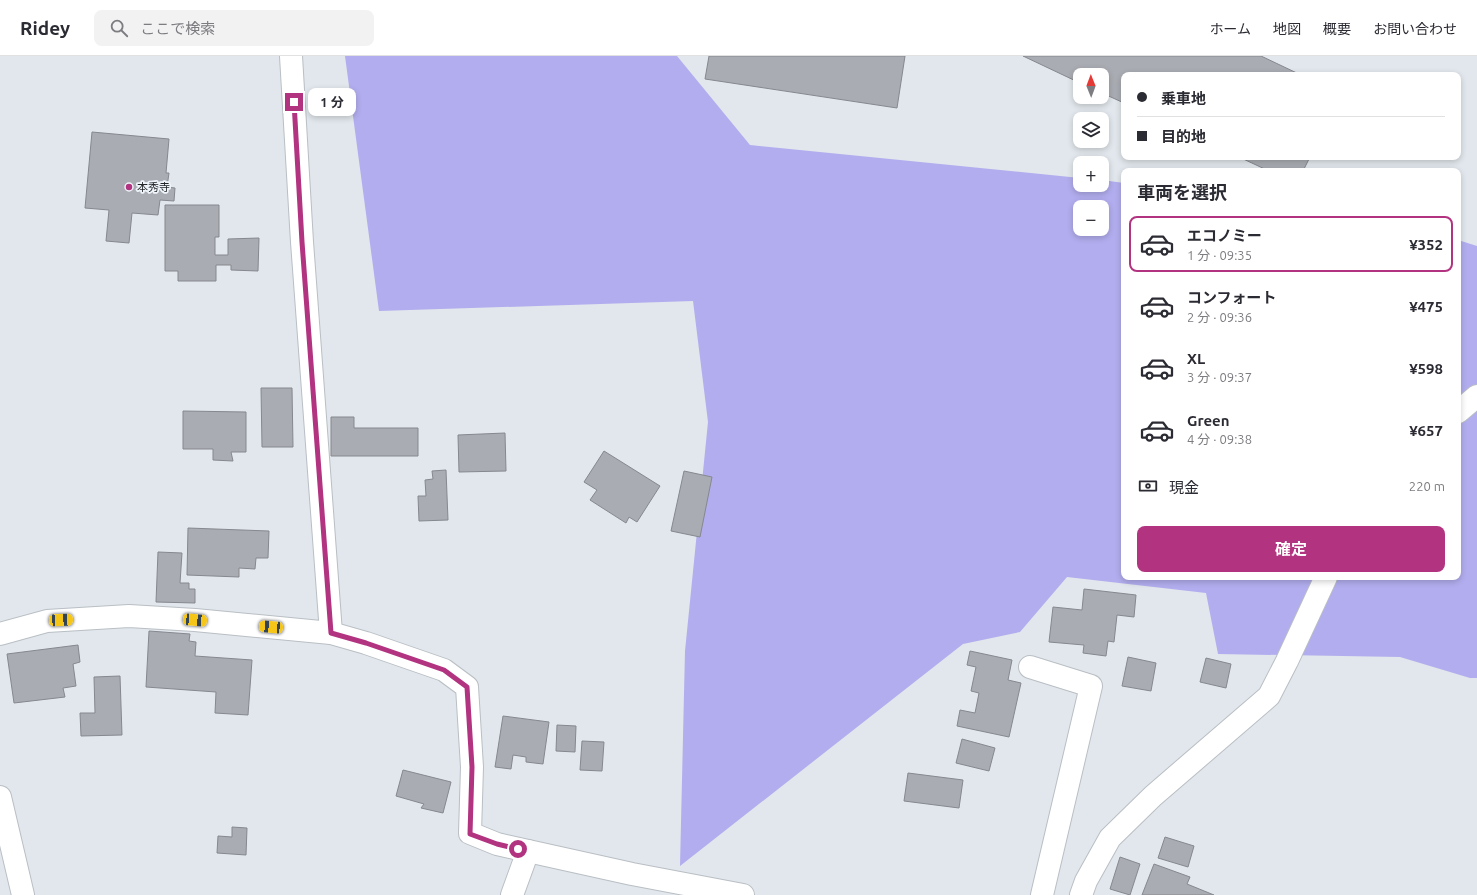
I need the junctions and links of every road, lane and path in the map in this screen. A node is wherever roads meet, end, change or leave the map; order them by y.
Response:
1 (291, 56) edge
2 (1477, 396) edge
3 (1461, 409) edge
4 (1325, 580) edge
5 (331, 633) junction
6 (0, 634) edge
7 (1030, 667) dead end
8 (0, 797) edge
9 (528, 851) junction
10 (23, 895) edge
11 (512, 895) edge
12 (743, 895) edge
13 (1042, 895) edge
14 (1081, 895) edge

1 - 5 street
2 - 3 street
4 - 14 street
5 - 6 street
5 - 9 street
7 - 13 street
8 - 10 street
9 - 11 street
9 - 12 street

